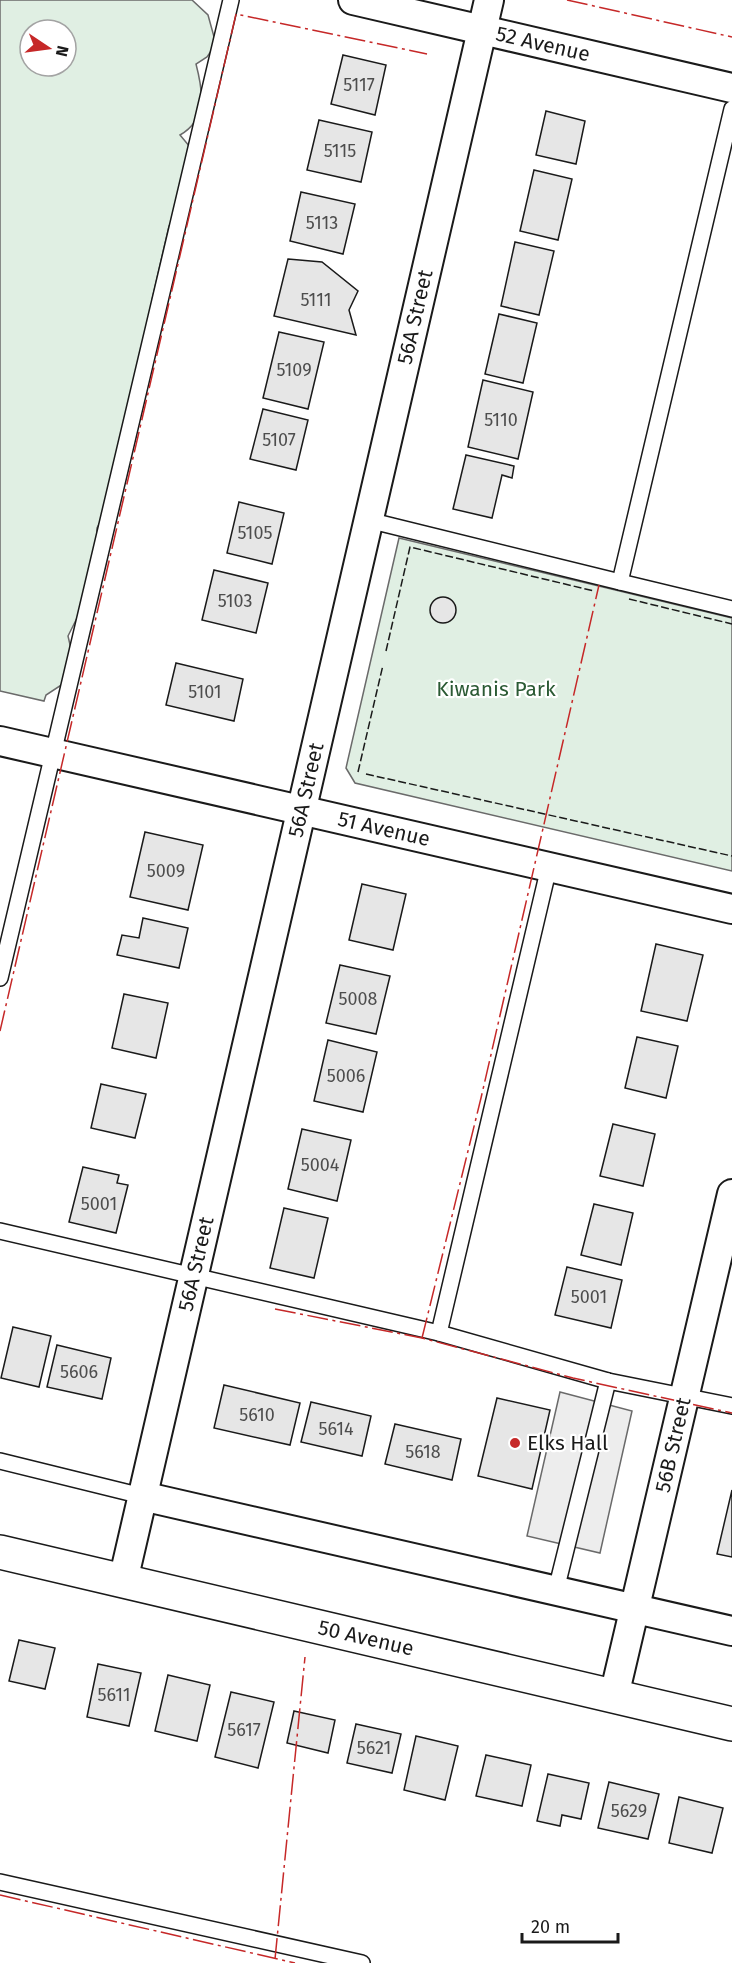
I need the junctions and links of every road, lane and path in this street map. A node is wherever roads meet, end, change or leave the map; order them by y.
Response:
1 (231, 0) edge
2 (353, 0) edge
3 (489, 0) edge
4 (482, 30) junction
5 (732, 88) edge
6 (732, 109) edge
7 (368, 520) junction
8 (620, 582) junction
9 (732, 609) edge
10 (0, 741) edge
11 (52, 753) junction
12 (301, 810) junction
13 (549, 867) junction
14 (732, 909) edge
15 (0, 978) edge
16 (732, 1194) edge
17 (0, 1232) edge
18 (193, 1276) junction
19 (439, 1333) junction
20 (608, 1381) junction
21 (685, 1395) junction
22 (732, 1406) edge
23 (0, 1461) edge
24 (142, 1496) junction
25 (0, 1552) edge
26 (123, 1581) junction
27 (556, 1590) junction
28 (635, 1610) junction
29 (732, 1631) edge
30 (614, 1696) junction
31 (732, 1724) edge
32 (0, 1882) edge
33 (362, 1963) edge

1 - 11 lane
2 - 4 street, 52 Avenue
3 - 4 street, 56A Street
4 - 5 street, 52 Avenue
4 - 7 street, 56A Street
6 - 8 lane
7 - 8 lane
7 - 12 street, 56A Street
8 - 9 lane
10 - 11 street, 51 Avenue
11 - 12 street, 51 Avenue
11 - 15 lane
12 - 13 street, 51 Avenue
12 - 18 street, 56A Street
13 - 14 street, 51 Avenue
13 - 19 lane
16 - 21 street, 56B Street
17 - 18 lane
18 - 19 lane
18 - 24 street, 56A Street
19 - 20 lane
20 - 21 lane
20 - 27 lane
21 - 22 lane
21 - 28 street, 56B Street
23 - 24 lane
24 - 26 street, 56A Street
24 - 27 street
25 - 26 main road, 50 Avenue
26 - 30 main road, 50 Avenue
27 - 28 street
28 - 29 street
28 - 30 street, 56B Street
30 - 31 main road, 50 Avenue
32 - 33 lane

